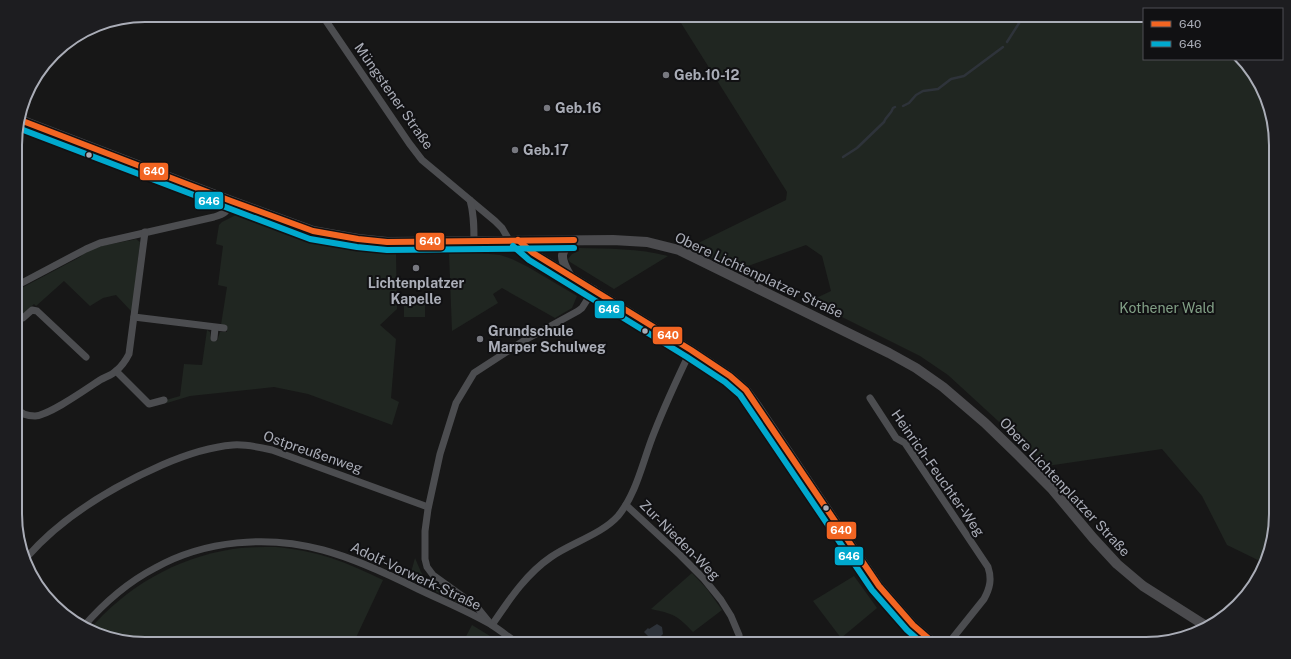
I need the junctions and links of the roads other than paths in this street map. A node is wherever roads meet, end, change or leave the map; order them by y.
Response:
1 (327, 22) edge
2 (24, 122) edge
3 (470, 200) junction
4 (231, 201) junction
5 (145, 232) junction
6 (514, 240) junction
7 (574, 240) junction
8 (474, 241) junction
9 (570, 275) junction
10 (22, 283) edge
11 (594, 289) junction
12 (134, 317) junction
13 (22, 318) edge
14 (215, 328) junction
15 (224, 328) dead end
16 (214, 338) dead end
17 (692, 350) junction
18 (86, 357) dead end
19 (116, 372) junction
20 (870, 398) dead end
21 (164, 400) dead end
22 (22, 414) edge
23 (626, 505) junction
24 (428, 507) junction
25 (29, 555) edge
26 (87, 622) edge
27 (1202, 623) edge
28 (492, 625) junction
29 (739, 635) dead end
30 (509, 637) edge
31 (927, 637) edge
32 (953, 637) edge

1 - 3 street, Müngstener Straße
2 - 4 main road, Obere Lichtenplatzer Straße
3 - 6 street, Müngstener Straße
3 - 8 street
4 - 5 street
4 - 8 main road, Obere Lichtenplatzer Straße
5 - 10 street
5 - 12 street
6 - 7 main road, Obere Lichtenplatzer Straße
6 - 8 main road, Obere Lichtenplatzer Straße
6 - 9 street
7 - 9 street
7 - 27 main road, Obere Lichtenplatzer Straße
9 - 11 street
11 - 17 street
11 - 24 street
12 - 14 street
12 - 19 street
13 - 18 street
14 - 15 street
14 - 16 street
17 - 23 street, Zur-Nieden-Weg
17 - 31 street
19 - 21 street
19 - 22 street
20 - 32 street, Heinrich-Feuchter-Weg
23 - 28 street, Zur-Nieden-Weg
23 - 29 street, Zur-Nieden-Weg
24 - 25 street, Ostpreußenweg
24 - 28 street
26 - 28 street, Adolf-Vorwerk-Straße
28 - 30 street, Adolf-Vorwerk-Straße

